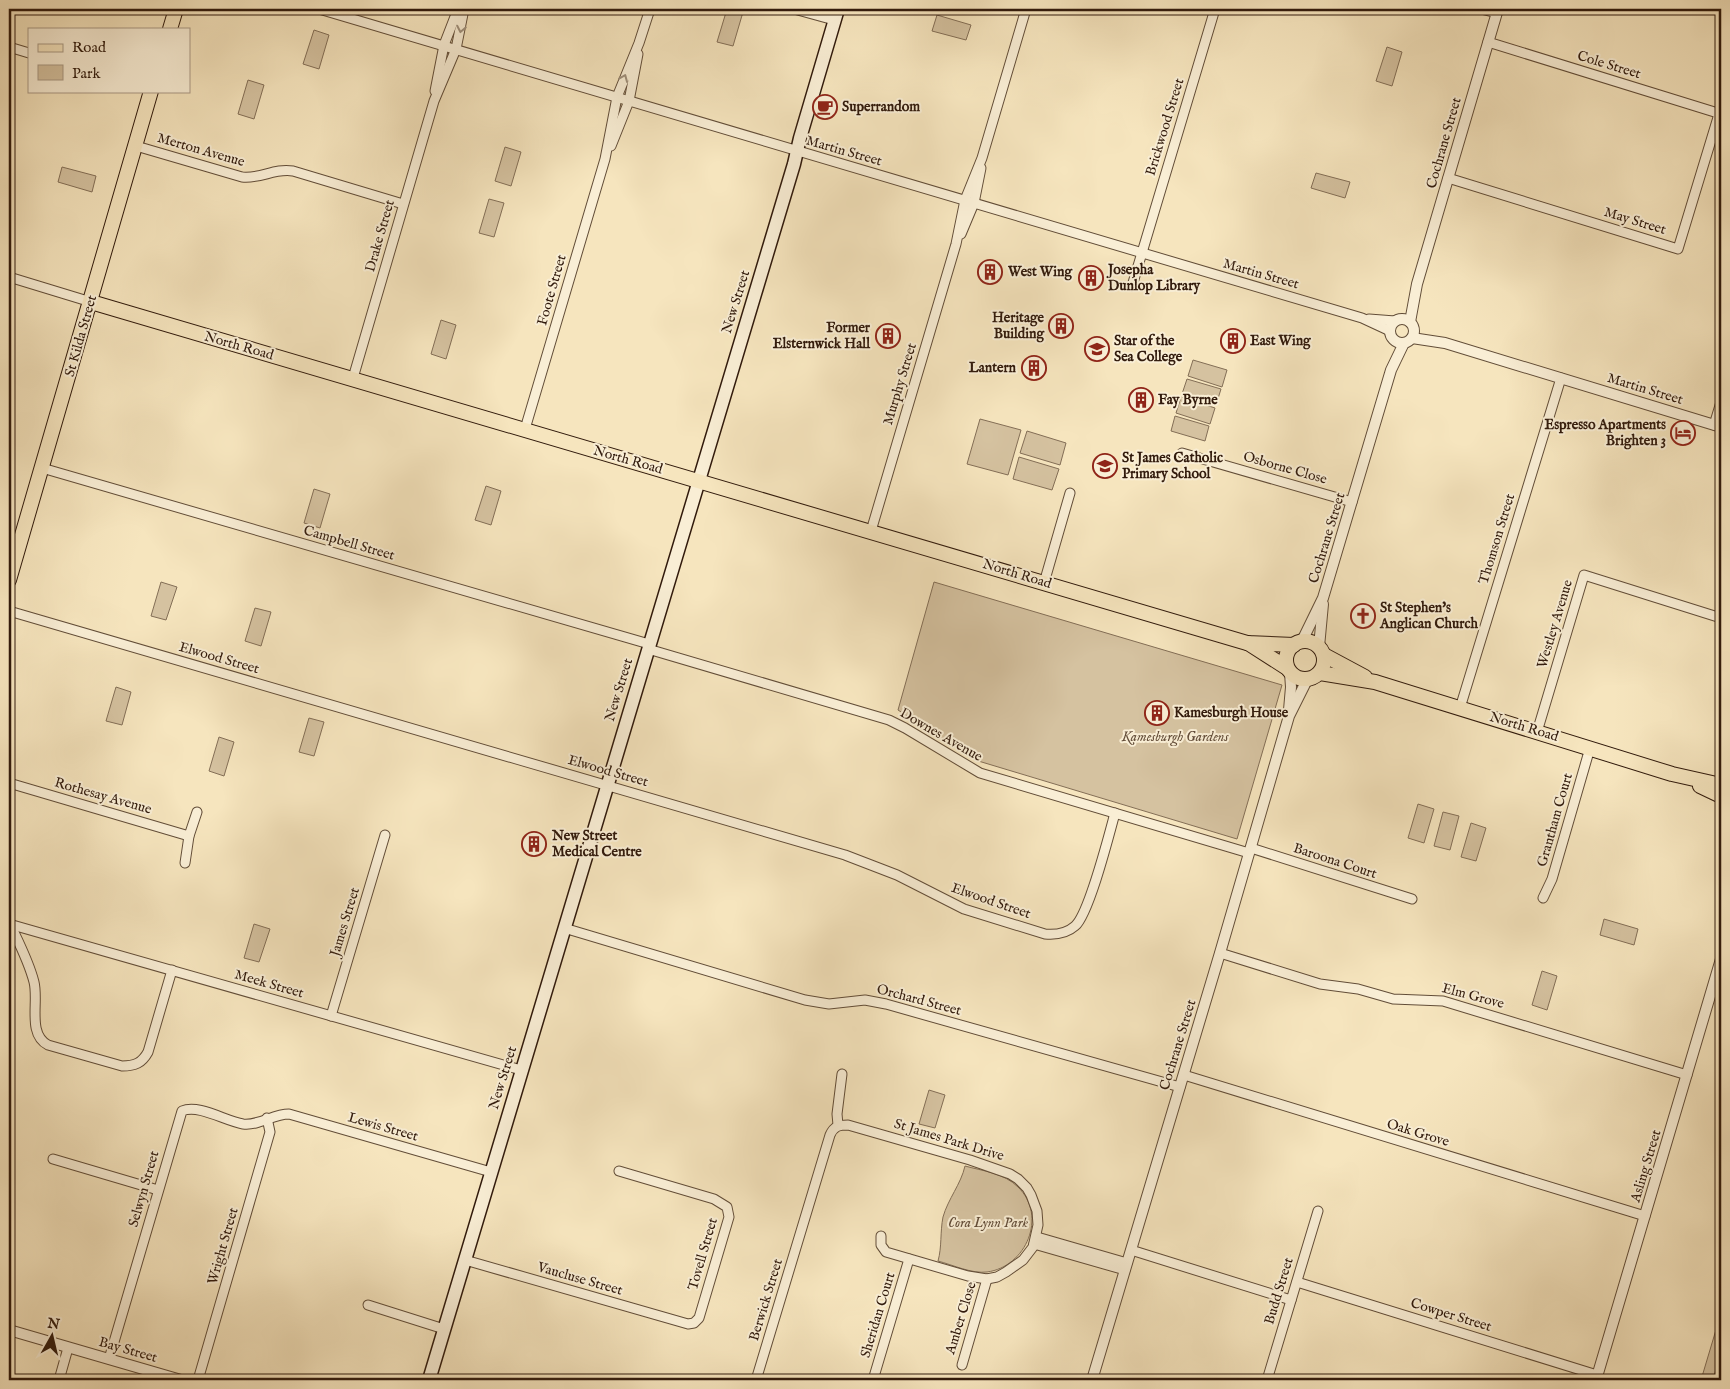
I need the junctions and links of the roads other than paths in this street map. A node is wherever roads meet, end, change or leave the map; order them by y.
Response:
1 (176, 9) edge
2 (320, 9) edge
3 (458, 9) edge
4 (464, 9) edge
5 (650, 9) edge
6 (794, 9) edge
7 (1026, 9) edge
8 (1215, 9) edge
9 (1481, 9) edge
10 (1497, 11) edge
11 (836, 15) edge
12 (170, 28) edge
13 (1488, 42) junction
14 (640, 44) junction
15 (444, 46) junction
16 (9, 47) edge
17 (456, 49) junction
18 (28, 53) edge
19 (151, 92) edge
20 (617, 97) junction
21 (629, 100) junction
22 (434, 101) junction
23 (1720, 114) edge
24 (136, 146) junction
25 (796, 151) junction
26 (982, 158) junction
27 (605, 159) junction
28 (1448, 178) junction
29 (965, 200) junction
30 (974, 203) junction
31 (403, 204) junction
32 (956, 244) junction
33 (1142, 253) junction
34 (9, 277) edge
35 (1132, 286) dead end
36 (91, 302) junction
37 (1402, 330) junction
38 (352, 378) junction
39 (1562, 378) junction
40 (1721, 402) edge
41 (1718, 426) edge
42 (525, 429) junction
43 (1182, 452) dead end
44 (42, 468) junction
45 (698, 480) junction
46 (1070, 493) dead end
47 (1352, 502) junction
48 (871, 531) junction
49 (14, 543) edge
50 (9, 580) edge
51 (1044, 583) junction
52 (1323, 598) junction
53 (9, 611) edge
54 (1721, 618) edge
55 (1247, 643) junction
56 (1298, 643) junction
57 (648, 646) junction
58 (1322, 651) junction
59 (1289, 671) junction
60 (1314, 677) junction
61 (1375, 682) junction
62 (1460, 708) junction
63 (1289, 716) junction
64 (1537, 732) junction
65 (1590, 748) junction
66 (1672, 774) junction
67 (9, 783) edge
68 (606, 785) junction
69 (1721, 786) edge
70 (1721, 796) edge
71 (197, 812) dead end
72 (1115, 813) junction
73 (385, 835) dead end
74 (189, 836) junction
75 (1250, 850) junction
76 (185, 862) dead end
77 (1544, 898) dead end
78 (1412, 899) dead end
79 (9, 924) edge
80 (564, 928) junction
81 (1220, 953) junction
82 (1721, 959) edge
83 (172, 970) junction
84 (331, 1016) junction
85 (521, 1070) junction
86 (842, 1074) dead end
87 (1184, 1075) junction
88 (1687, 1075) junction
89 (1180, 1087) junction
90 (267, 1118) junction
91 (838, 1125) junction
92 (53, 1159) dead end
93 (620, 1171) dead end
94 (490, 1172) junction
95 (158, 1190) junction
96 (1318, 1211) dead end
97 (1645, 1216) junction
98 (881, 1236) dead end
99 (1035, 1240) junction
100 (1131, 1250) junction
101 (909, 1259) junction
102 (465, 1260) junction
103 (1126, 1267) junction
104 (988, 1279) junction
105 (1297, 1282) junction
106 (1291, 1300) junction
107 (368, 1305) dead end
108 (688, 1324) joint
109 (444, 1329) junction
110 (9, 1330) edge
111 (68, 1348) junction
112 (109, 1359) junction
113 (962, 1365) dead end
114 (1596, 1378) edge
115 (59, 1380) edge
116 (181, 1380) edge
117 (198, 1380) edge
118 (429, 1380) edge
119 (756, 1380) edge
120 (873, 1380) edge
121 (1092, 1380) edge
122 (1266, 1380) edge

1 - 12 main road
2 - 15 street, Martin Street
3 - 15 street, Drake Street
4 -> 17 street, Drake Street
5 - 14 street, Foote Street
6 - 11 street
7 - 26 street, Murphy Street
8 - 33 street, Brickwood Street
9 - 10 street
10 - 13 street, Cochrane Street
11 - 25 main road, New Street
13 - 23 street, Cole Street
13 - 28 street, Cochrane Street
20 -> 14 street, Foote Street
14 - 21 street, Foote Street
15 - 17 street, Martin Street
15 - 22 street, Drake Street
16 - 18 street
17 - 20 street, Martin Street
17 - 22 street, Drake Street
19 - 24 main road, St Kilda Street
20 - 21 street, Martin Street
20 - 27 street, Foote Street
21 - 25 street, Martin Street
21 - 27 street, Foote Street
22 - 31 street, Drake Street
23 - 28 street, May Street
24 - 31 street, Merton Avenue
24 - 36 main road, St Kilda Street
25 - 29 street, Martin Street
25 - 45 main road, New Street
26 - 29 street, Murphy Street
26 - 30 street, Murphy Street
27 - 42 street, Foote Street
28 - 37 street, Cochrane Street
29 - 30 street, Martin Street
29 - 32 street, Murphy Street
30 - 32 street, Murphy Street
30 - 33 street, Martin Street
31 - 38 street, Drake Street
32 - 48 street, Murphy Street
33 - 35 street, Brickwood Street
33 - 37 street, Martin Street
34 - 36 street, North Road
36 - 38 main road, North Road
36 - 44 main road, St Kilda Street
37 - 39 street, Martin Street
37 - 47 street, Cochrane Street
38 - 42 main road, North Road
39 - 41 street, Martin Street
39 - 62 street, Thomson Street
40 - 41 street
42 - 45 main road, North Road
43 - 47 street, Osborne Close
44 - 49 main road, St Kilda Street
44 - 57 street, Campbell Street
45 - 48 main road, North Road
45 - 57 main road, New Street
46 - 51 street
47 - 52 street, Cochrane Street
48 - 51 main road, North Road
49 - 50 main road, St Kilda Street
51 - 55 main road, North Road
52 - 56 street, Cochrane Street
52 - 58 street, Cochrane Street
53 - 68 street, Elwood Street
54 - 64 street, Westley Avenue
55 - 56 main road, North Road
55 - 59 main road, North Road
56 - 58 main road
56 - 59 main road
57 - 68 main road, New Street
57 - 72 street, Downes Avenue
58 - 60 main road
58 - 61 main road, North Road
59 - 60 main road
59 - 63 street, Cochrane Street
60 - 61 main road, North Road
60 - 63 street, Cochrane Street
61 - 62 main road, North Road
62 - 64 main road, North Road
63 - 75 street, Cochrane Street
64 - 65 main road, North Road
65 - 66 main road, North Road
65 - 77 street, Grantham Court
66 - 69 main road, North Road
66 - 70 main road, North Road
67 - 74 street, Rothesay Avenue
68 - 72 street, Elwood Street
68 - 80 main road, New Street
71 - 74 street
72 - 75 street, Downes Avenue
73 - 84 street, James Street
74 - 76 street
75 - 78 street, Baroona Court
75 - 81 street, Cochrane Street
79 - 83 street, Meek Street
79 - 83 street
80 - 85 main road, New Street
80 - 89 street, Orchard Street
81 - 87 street, Cochrane Street
81 - 88 street, Elm Grove
82 - 88 street, Asling Street
83 - 84 street, Meek Street
84 - 85 street, Meek Street
85 - 94 main road, New Street
86 - 91 street
87 - 89 street, Cochrane Street
87 - 97 street, Oak Grove
88 - 97 street, Asling Street
89 - 100 street, Cochrane Street
90 - 94 street, Lewis Street
90 - 95 street, Selwyn Street
90 - 117 street, Wright Street
91 - 99 street, St James Park Drive
91 - 119 street, Berwick Street
92 - 95 street
93 - 108 street, Tovell Street
94 - 102 main road, New Street
95 - 112 street, Selwyn Street
96 - 105 street, Budd Street
97 - 114 street, Asling Street
98 - 101 street
99 - 103 street
99 - 104 street
100 - 103 street, Cochrane Street
100 - 106 street
101 - 104 street
101 - 120 street, Sheridan Court
102 - 108 street, Vaucluse Street
102 - 109 main road, New Street
103 - 121 street, Cochrane Street
104 - 113 street, Amber Close
105 - 106 street, Budd Street
105 - 114 street, Cowper Street
106 - 122 street, Budd Street
107 - 109 street
109 - 118 main road, New Street
110 - 111 street, Bay Street
111 - 112 street, Bay Street
111 - 115 street
112 - 116 street, Bay Street

